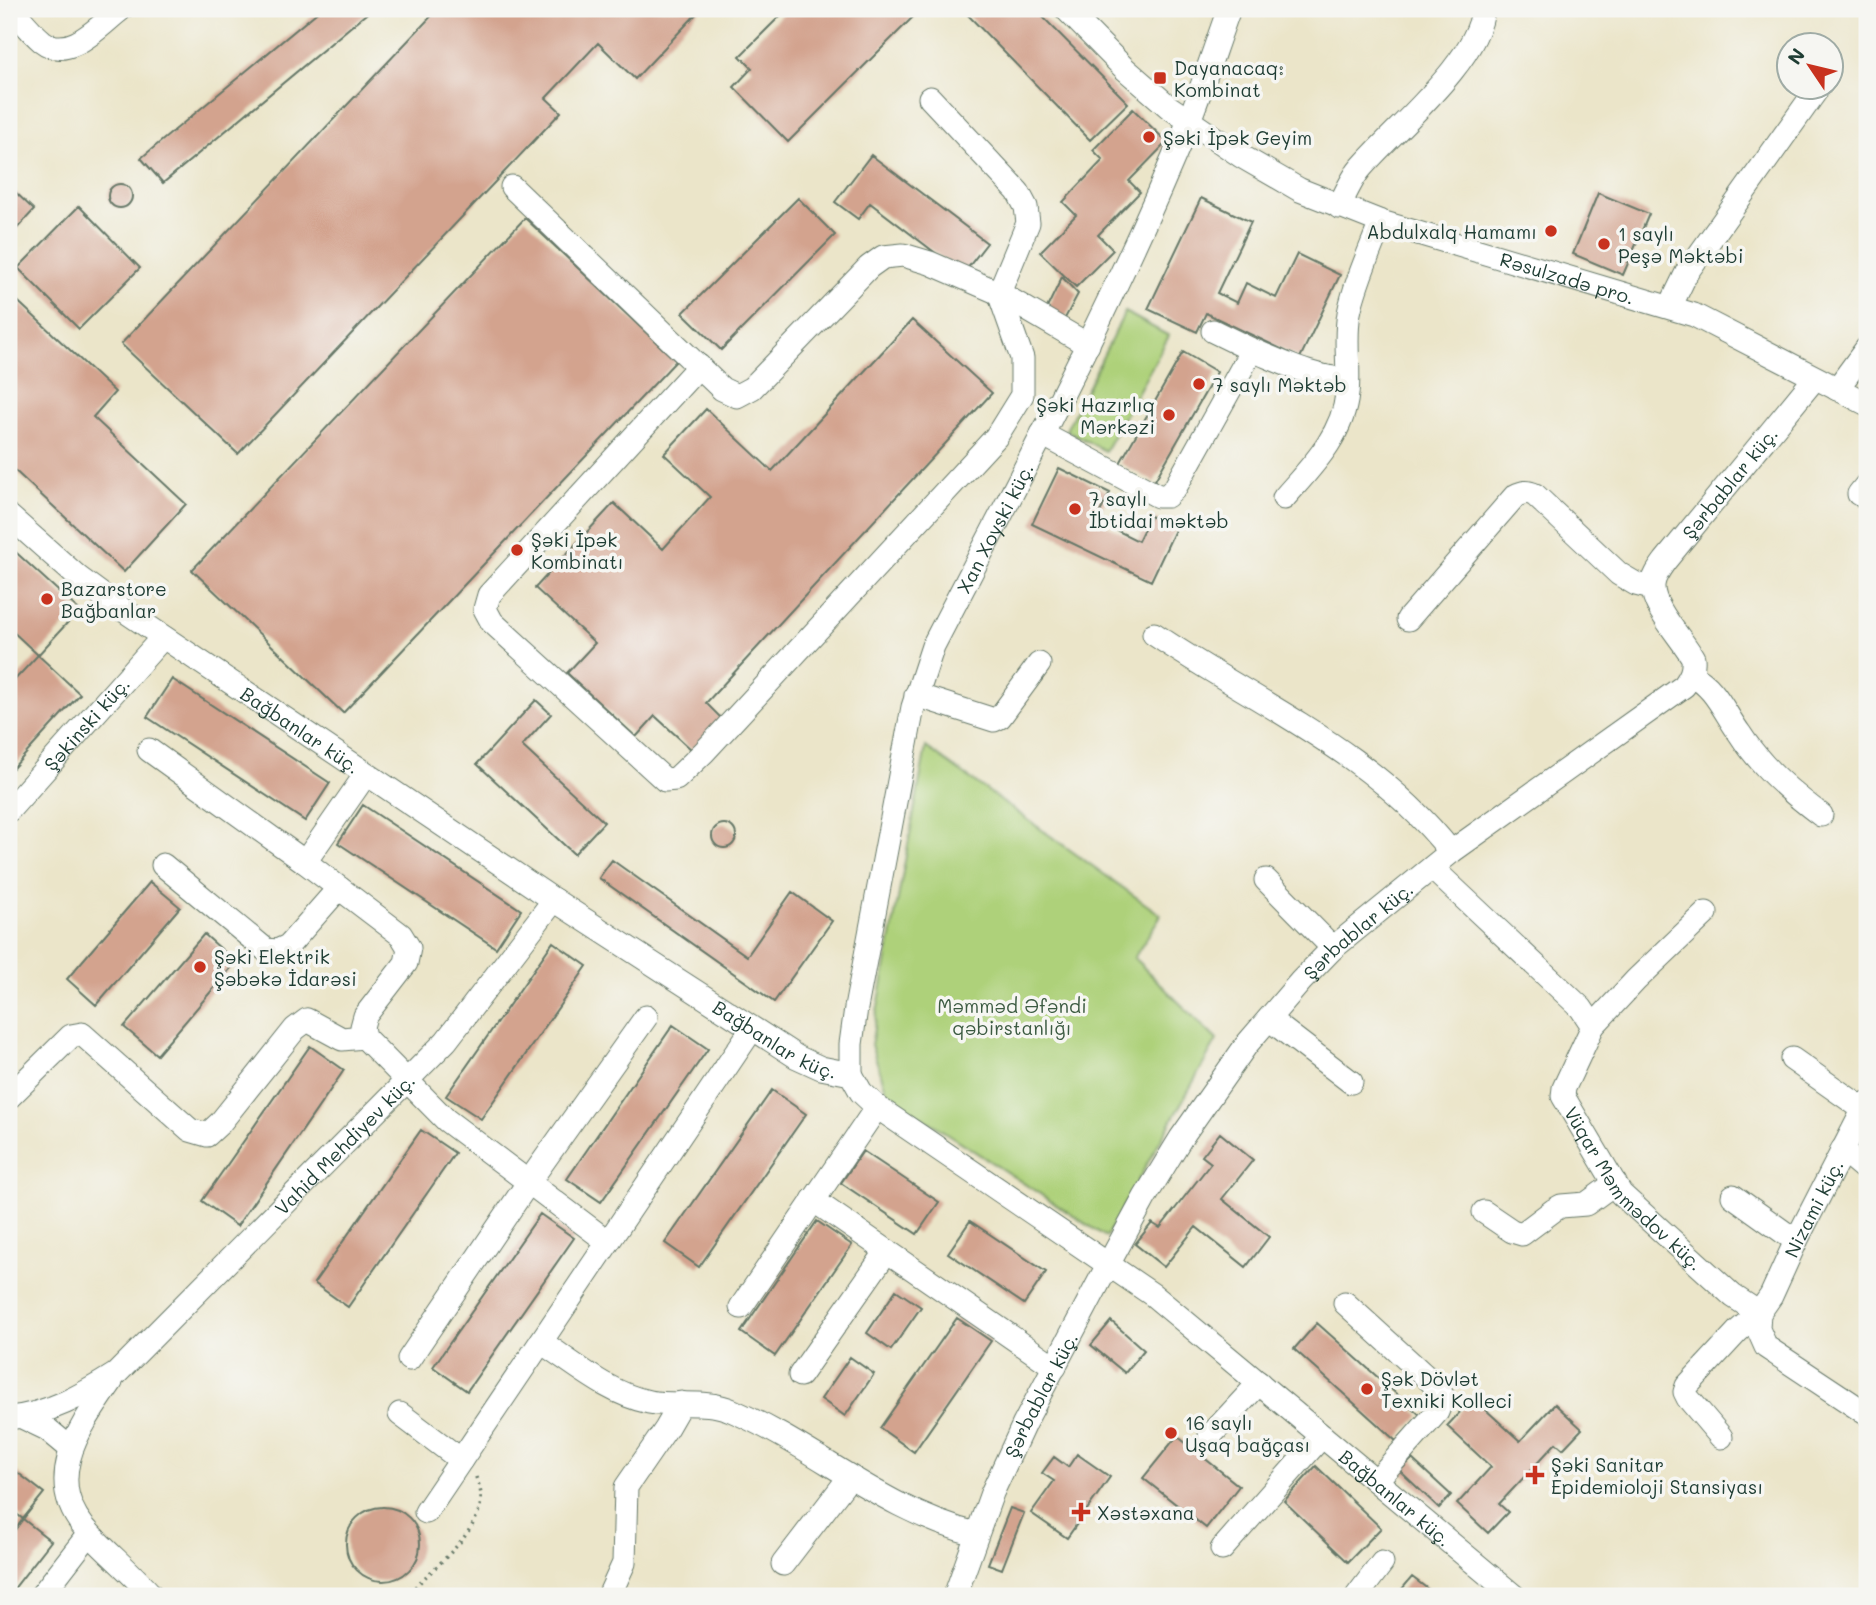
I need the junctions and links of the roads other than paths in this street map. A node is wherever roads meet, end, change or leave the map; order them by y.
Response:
1 (12, 9) edge
2 (121, 9) edge
3 (1066, 9) edge
4 (1229, 9) edge
5 (1483, 9) edge
6 (930, 98) dead end
7 (1808, 102) edge
8 (1188, 122) junction
9 (513, 187) dead end
10 (1339, 206) junction
11 (1381, 222) junction
12 (999, 293) junction
13 (1670, 307) junction
14 (1213, 331) dead end
15 (1088, 345) junction
16 (1867, 348) edge
17 (1252, 350) junction
18 (699, 366) junction
19 (1815, 378) junction
20 (1347, 379) junction
21 (1837, 389) junction
22 (1867, 404) edge
23 (1042, 434) junction
24 (1284, 498) dead end
25 (9, 516) edge
26 (1652, 588) junction
27 (1408, 619) dead end
28 (1154, 634) dead end
29 (163, 637) junction
30 (1039, 664) dead end
31 (1692, 676) junction
32 (916, 695) junction
33 (149, 750) dead end
34 (366, 774) junction
35 (9, 809) edge
36 (1821, 815) dead end
37 (1451, 852) junction
38 (304, 862) junction
39 (163, 865) dead end
40 (1432, 867) junction
41 (1266, 880) dead end
42 (339, 888) junction
43 (554, 900) junction
44 (1706, 913) dead end
45 (1333, 948) junction
46 (646, 1017) dead end
47 (1269, 1018) junction
48 (1592, 1026) junction
49 (752, 1029) junction
50 (364, 1037) junction
51 (1792, 1059) dead end
52 (851, 1074) junction
53 (405, 1081) junction
54 (1351, 1082) dead end
55 (9, 1097) edge
56 (1865, 1106) edge
57 (877, 1107) junction
58 (1842, 1150) junction
59 (1867, 1171) edge
60 (528, 1183) junction
61 (1615, 1183) junction
62 (1733, 1196) dead end
63 (813, 1200) junction
64 (1484, 1212) dead end
65 (1796, 1241) junction
66 (608, 1242) junction
67 (887, 1251) junction
68 (1109, 1263) junction
69 (1345, 1303) dead end
70 (741, 1307) dead end
71 (1759, 1314) junction
72 (541, 1342) junction
73 (409, 1359) dead end
74 (1055, 1367) junction
75 (116, 1374) junction
76 (800, 1375) dead end
77 (1259, 1383) junction
78 (681, 1403) junction
79 (400, 1414) dead end
80 (1867, 1414) edge
81 (15, 1417) edge
82 (1210, 1436) dead end
83 (1322, 1436) junction
84 (1721, 1437) dead end
85 (70, 1448) junction
86 (461, 1460) junction
87 (849, 1478) junction
88 (1376, 1481) junction
89 (426, 1511) dead end
90 (89, 1534) junction
91 (976, 1534) junction
92 (1222, 1549) dead end
93 (1382, 1563) dead end
94 (783, 1564) dead end
95 (41, 1596) edge
96 (152, 1596) edge
97 (609, 1596) edge
98 (955, 1596) edge
99 (1357, 1596) edge
100 (1514, 1596) edge

1 - 2 street
3 - 8 street, Rəsulzadə pro.
4 - 8 street, Xan Xoyski küç.
5 - 10 street
6 - 12 street
7 - 13 street
8 - 10 street, Rəsulzadə pro.
8 - 15 street, Xan Xoyski küç.
9 - 18 street
10 - 11 street, Rəsulzadə pro.
11 - 13 street, Rəsulzadə pro.
11 - 20 street
12 - 15 street
12 - 18 street
12 - 18 street
13 - 19 street, Rəsulzadə pro.
14 - 17 street
15 - 23 street, Xan Xoyski küç.
16 - 21 street
17 - 20 street
17 - 23 street
19 - 21 street, Rəsulzadə pro.
19 - 26 street, Şərbablar küç.
20 - 24 street
21 - 22 street, Rəsulzadə pro.
23 - 32 street, Xan Xoyski küç.
25 - 29 street, Bağbanlar küç.
26 - 27 street
26 - 31 street
28 - 37 street
29 - 34 street, Bağbanlar küç.
29 - 35 street, Şəkinski küç.
30 - 32 street
31 - 36 street
31 - 37 street, Şərbablar küç.
32 - 52 street, Xan Xoyski küç.
33 - 38 street
34 - 38 street
34 - 43 street, Bağbanlar küç.
37 - 40 street, Şərbablar küç.
38 - 42 street
39 - 42 street
40 - 45 street, Şərbablar küç.
40 - 48 street
41 - 45 street
42 - 50 street
43 - 49 street, Bağbanlar küç.
43 - 53 street, Vahid Mehdiyev küç.
44 - 48 street
45 - 47 street, Şərbablar küç.
46 - 60 street
47 - 54 street
47 - 68 street, Şərbablar küç.
48 - 61 street, Vüqar Məmmədov küç.
49 - 52 street, Bağbanlar küç.
49 - 66 street
50 - 53 street
50 - 55 street
51 - 56 street
52 - 57 street, Bağbanlar küç.
53 - 60 street
53 - 75 street, Vahid Mehdiyev küç.
56 - 58 street, Nizami küç.
57 - 63 street
57 - 68 street, Bağbanlar küç.
58 - 59 street
58 - 65 street, Nizami küç.
60 - 66 street
60 - 73 street
61 - 64 street
61 - 71 street, Vüqar Məmmədov küç.
62 - 65 street
63 - 67 street
63 - 70 street
65 - 71 street, Nizami küç.
66 - 72 street
67 - 74 street
67 - 76 street
68 - 74 street, Şərbablar küç.
68 - 77 street, Bağbanlar küç.
69 - 88 street
71 - 80 street
71 - 84 street, Nizami küç.
72 - 78 street
72 - 86 street
74 - 91 street, Şərbablar küç.
75 - 81 street, Vahid Mehdiyev küç.
75 - 85 street, Vahid Mehdiyev küç.
77 - 82 street
77 - 83 street, Bağbanlar küç.
78 - 87 street
78 - 97 street
79 - 86 street
81 - 85 street
83 - 88 street, Bağbanlar küç.
83 - 92 street
85 - 90 street, Vahid Mehdiyev küç.
86 - 89 street
87 - 91 street
87 - 94 street
88 - 100 street, Bağbanlar küç.
90 - 95 street
90 - 96 street, Vahid Mehdiyev küç.
91 - 98 street, Şərbablar küç.
93 - 99 street

